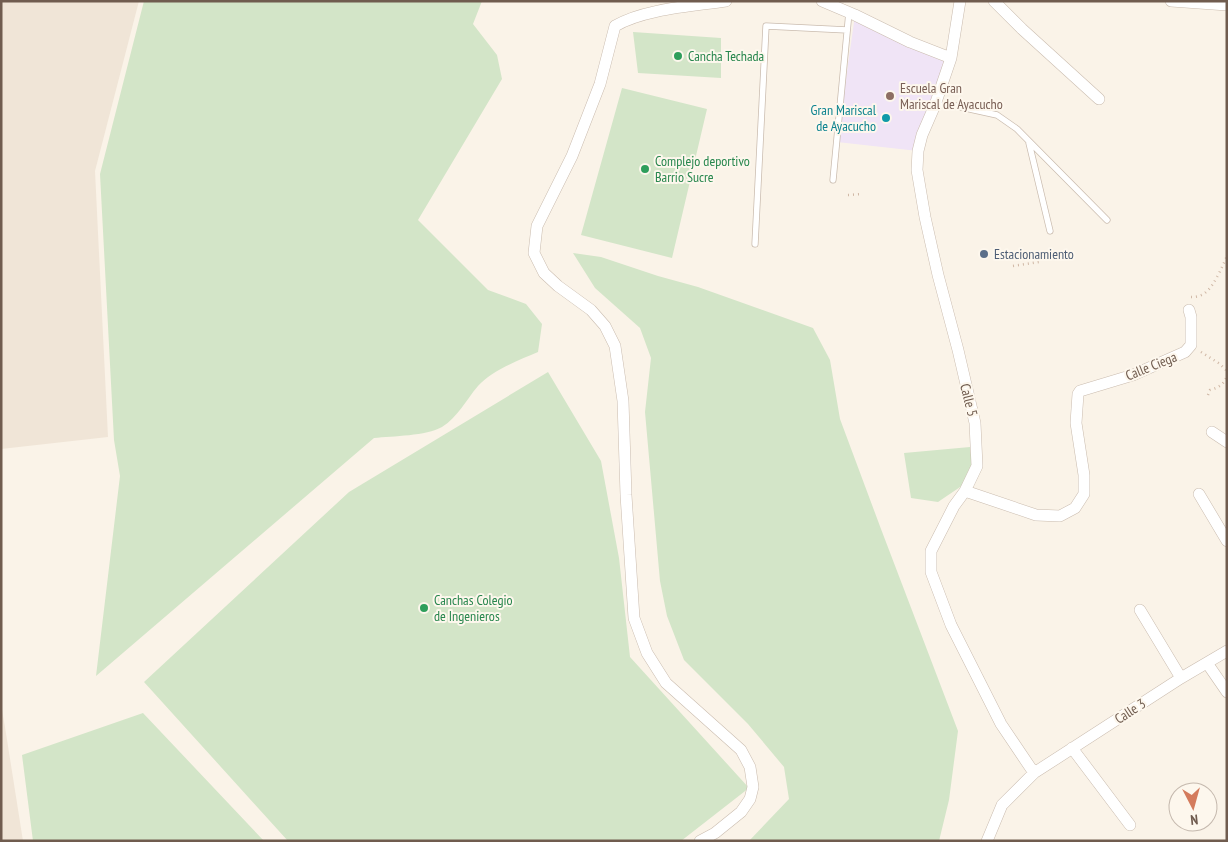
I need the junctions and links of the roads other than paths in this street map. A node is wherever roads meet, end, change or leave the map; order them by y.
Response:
1 (726, 1) edge
2 (822, 1) edge
3 (960, 1) edge
4 (994, 1) edge
5 (1171, 1) edge
6 (1227, 5) edge
7 (849, 12) junction
8 (847, 30) junction
9 (951, 58) junction
10 (1099, 99) dead end
11 (935, 105) junction
12 (1029, 143) junction
13 (833, 180) dead end
14 (1107, 220) dead end
15 (1050, 231) dead end
16 (755, 244) dead end
17 (1189, 310) dead end
18 (1212, 432) dead end
19 (1227, 442) edge
20 (964, 491) junction
21 (1199, 494) dead end
22 (1227, 541) edge
23 (1140, 610) dead end
24 (1227, 651) edge
25 (1207, 663) junction
26 (1181, 678) junction
27 (1227, 692) edge
28 (1072, 748) junction
29 (1034, 773) junction
30 (1130, 825) dead end
31 (700, 841) edge
32 (987, 841) edge

1 - 31 street
2 - 7 street
3 - 9 street, Calle 5
4 - 10 street
5 - 6 street
7 - 8 lane
7 - 9 street
8 - 13 lane
8 - 16 lane
9 - 11 street, Calle 5
11 - 12 lane
11 - 20 street, Calle 5
12 - 14 lane
12 - 15 lane
17 - 20 street, Calle Ciega
18 - 19 street
20 - 29 street, Calle 5
21 - 22 street
23 - 26 street
24 - 25 street, Calle 3
25 - 26 street, Calle 3
25 - 27 street
26 - 28 street, Calle 3
28 - 29 street, Calle 3
28 - 30 street
29 - 32 street, Calle 3

